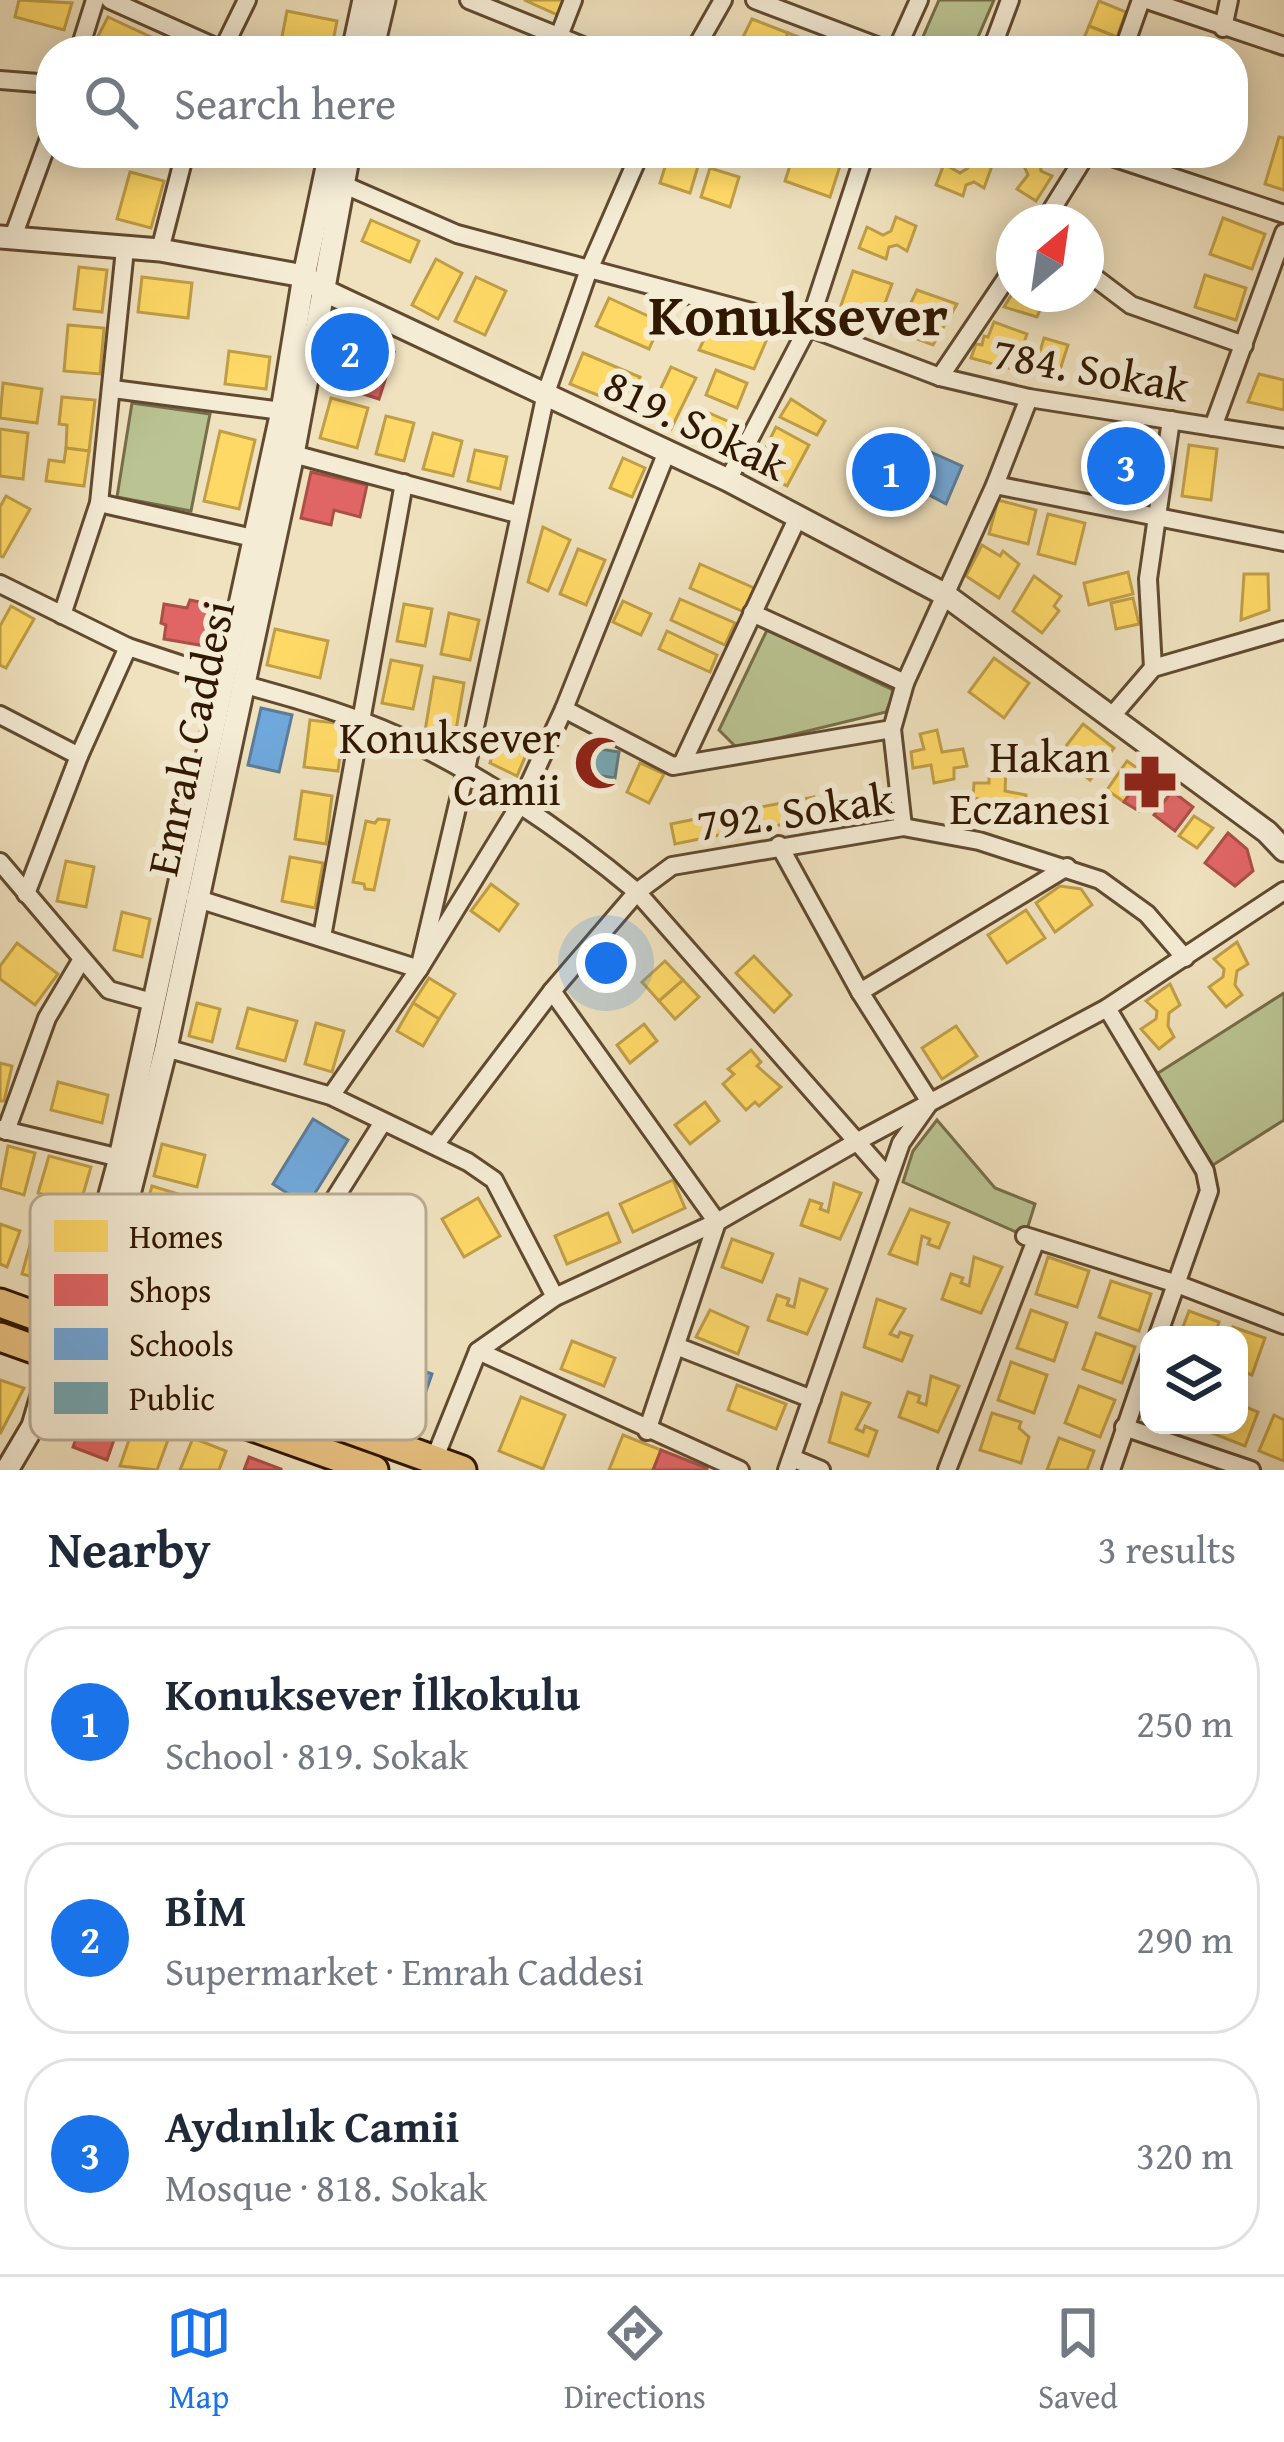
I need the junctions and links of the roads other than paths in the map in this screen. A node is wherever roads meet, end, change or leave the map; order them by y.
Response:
1 (95, 0) edge
2 (110, 0) edge
3 (247, 0) edge
4 (364, 0) edge
5 (384, 0) edge
6 (469, 0) edge
7 (573, 0) edge
8 (723, 0) edge
9 (755, 0) edge
10 (919, 0) edge
11 (1010, 0) edge
12 (1144, 0) edge
13 (1229, 0) edge
14 (1223, 28) junction
15 (84, 36) edge
16 (191, 36) edge
17 (229, 36) edge
18 (356, 36) edge
19 (376, 36) edge
20 (559, 36) joint
21 (703, 36) edge
22 (852, 36) edge
23 (901, 36) edge
24 (997, 36) edge
25 (1129, 36) edge
26 (1284, 46) edge
27 (0, 80) edge
28 (36, 83) edge
29 (36, 168) edge
30 (181, 168) edge
31 (327, 168) edge
32 (346, 168) edge
33 (633, 168) edge
34 (860, 168) edge
35 (1078, 168) edge
36 (1145, 168) edge
37 (342, 184) junction
38 (1055, 204) edge
39 (1284, 214) edge
40 (1284, 233) edge
41 (4, 241) edge
42 (125, 249) junction
43 (160, 250) junction
44 (588, 272) junction
45 (304, 276) junction
46 (1104, 285) edge
47 (323, 290) junction
48 (996, 294) edge
49 (808, 327) junction
50 (1244, 345) junction
51 (940, 376) junction
52 (113, 389) junction
53 (546, 393) junction
54 (1029, 398) junction
55 (282, 411) junction
56 (1171, 420) junction
57 (1213, 427) junction
58 (1284, 438) edge
59 (293, 454) junction
60 (666, 454) junction
61 (728, 480) junction
62 (404, 483) junction
63 (995, 485) junction
64 (99, 503) junction
65 (517, 514) junction
66 (797, 519) junction
67 (1159, 519) junction
68 (253, 538) junction
69 (1284, 542) edge
70 (0, 584) edge
71 (944, 594) junction
72 (752, 614) junction
73 (62, 615) junction
74 (1284, 630) edge
75 (128, 647) junction
76 (1153, 668) junction
77 (232, 681) junction
78 (905, 683) junction
79 (563, 709) junction
80 (0, 715) edge
81 (1112, 717) junction
82 (359, 721) junction
83 (892, 730) junction
84 (79, 756) junction
85 (682, 764) junction
86 (465, 774) junction
87 (519, 806) junction
88 (903, 827) junction
89 (779, 845) junction
90 (1284, 850) edge
91 (0, 862) edge
92 (1067, 867) junction
93 (1284, 891) edge
94 (637, 892) junction
95 (26, 894) junction
96 (195, 898) junction
97 (322, 937) junction
98 (1185, 958) junction
99 (82, 959) junction
100 (419, 969) junction
101 (552, 991) junction
102 (860, 992) junction
103 (152, 1002) junction
104 (1107, 1008) junction
105 (166, 1048) junction
106 (332, 1096) junction
107 (930, 1102) junction
108 (383, 1121) junction
109 (3, 1130) edge
110 (858, 1141) junction
111 (435, 1144) junction
112 (120, 1158) junction
113 (889, 1178) junction
114 (112, 1194) edge
115 (123, 1194) edge
116 (337, 1194) edge
117 (717, 1222) junction
118 (1177, 1284) junction
119 (555, 1297) junction
120 (0, 1303) edge
121 (30, 1314) edge
122 (1284, 1325) edge
123 (1161, 1326) edge
124 (0, 1337) edge
125 (676, 1346) junction
126 (30, 1348) edge
127 (478, 1352) junction
128 (1140, 1383) edge
129 (812, 1399) junction
130 (1124, 1427) junction
131 (30, 1431) edge
132 (647, 1431) junction
133 (289, 1440) edge
134 (379, 1440) edge
135 (434, 1460) junction
136 (790, 1464) edge
137 (7, 1470) edge
138 (374, 1470) edge
139 (462, 1470) edge
140 (740, 1470) edge
141 (821, 1470) edge
142 (947, 1470) edge
143 (1111, 1470) edge
144 (1252, 1470) edge

1 - 15 street
2 - 16 street
3 - 17 street
4 - 18 street
5 - 19 street
6 - 20 street
7 - 20 street
8 - 21 street
9 - 22 street
10 - 23 street
11 - 24 street
12 - 14 street
12 - 25 street
13 - 14 street
14 - 26 street
27 - 28 street
29 - 41 street
30 - 43 street
31 - 45 street, Emrah Caddesi
32 - 37 street, Emrah Caddesi
33 - 44 street
34 - 49 street
35 - 38 street
36 - 39 street
37 - 44 street, 784. Sokak
37 - 47 street, Emrah Caddesi
40 - 50 street
41 - 42 street, 819. Sokak
42 - 43 street, 819. Sokak
42 - 52 street
43 - 45 street, 819. Sokak
44 - 49 street, 784. Sokak
44 - 53 street
45 - 47 street, 819. Sokak
45 - 55 street, Emrah Caddesi
46 - 50 street
47 - 53 street, 819. Sokak
47 - 59 street, Emrah Caddesi
48 - 51 street
49 - 51 street, 784. Sokak
49 - 61 street
50 - 57 street
51 - 54 street, 784. Sokak
52 - 55 street
52 - 64 street
53 - 60 street, 819. Sokak
53 - 65 street
54 - 56 street, 784. Sokak
54 - 63 street
55 - 68 street, Emrah Caddesi
56 - 57 street, 784. Sokak
56 - 67 street
57 - 58 street, 784. Sokak
59 - 62 street
59 - 77 street, Emrah Caddesi
60 - 61 street, 819. Sokak
60 - 79 street
61 - 66 street, 819. Sokak
62 - 65 street
62 - 82 street
63 - 67 street
63 - 71 street
64 - 68 street
64 - 73 street
65 - 86 street
66 - 71 street, 819. Sokak
66 - 72 street
67 - 69 street
67 - 76 street
68 - 77 street, Emrah Caddesi
70 - 73 street
71 - 78 street
71 - 81 street, 819. Sokak
72 - 78 street
72 - 85 street
73 - 75 street
74 - 76 street
75 - 77 street
75 - 84 street
76 - 81 street
77 - 82 street
77 - 96 street, Emrah Caddesi
77 - 103 street, Emrah Caddesi
78 - 83 street
79 - 85 street
79 - 87 street
80 - 84 street
81 - 90 street, 819. Sokak
82 - 86 street
82 - 97 street
83 - 85 street
83 - 88 street
84 - 95 street
86 - 87 street
86 - 100 street
87 - 94 street
87 - 100 street
88 - 89 street, 792. Sokak
88 - 92 street, 792. Sokak
89 - 94 street, 792. Sokak
89 - 102 street
91 - 95 street
92 - 98 street, 792. Sokak
92 - 102 street
93 - 98 street
94 - 101 street, 792. Sokak
94 - 110 street
95 - 99 street
96 - 97 street
96 - 105 street, Emrah Caddesi
97 - 100 street
98 - 104 street
99 - 103 street
99 - 109 street
100 - 106 street
101 - 111 street, 792. Sokak
101 - 117 street
102 - 107 street
103 - 112 street, Emrah Caddesi
104 - 107 street
104 - 118 street
105 - 106 street
105 - 115 street, Emrah Caddesi
106 - 108 street
107 - 110 street
107 - 113 street
108 - 111 street
108 - 116 street
109 - 112 street
110 - 113 street
110 - 117 street
111 - 119 street
112 - 114 street, Emrah Caddesi
113 - 129 street
117 - 119 street
117 - 125 street
118 - 122 street
118 - 123 street
118 - 142 street
119 - 127 street
120 - 121 main road
124 - 126 main road
125 - 129 street
125 - 132 street
127 - 132 street
127 - 135 street
128 - 130 street
129 - 136 street
130 - 143 street
130 - 144 street
131 - 137 street
132 - 140 street
133 - 138 main road
134 - 135 main road
135 - 139 main road
136 - 141 street

